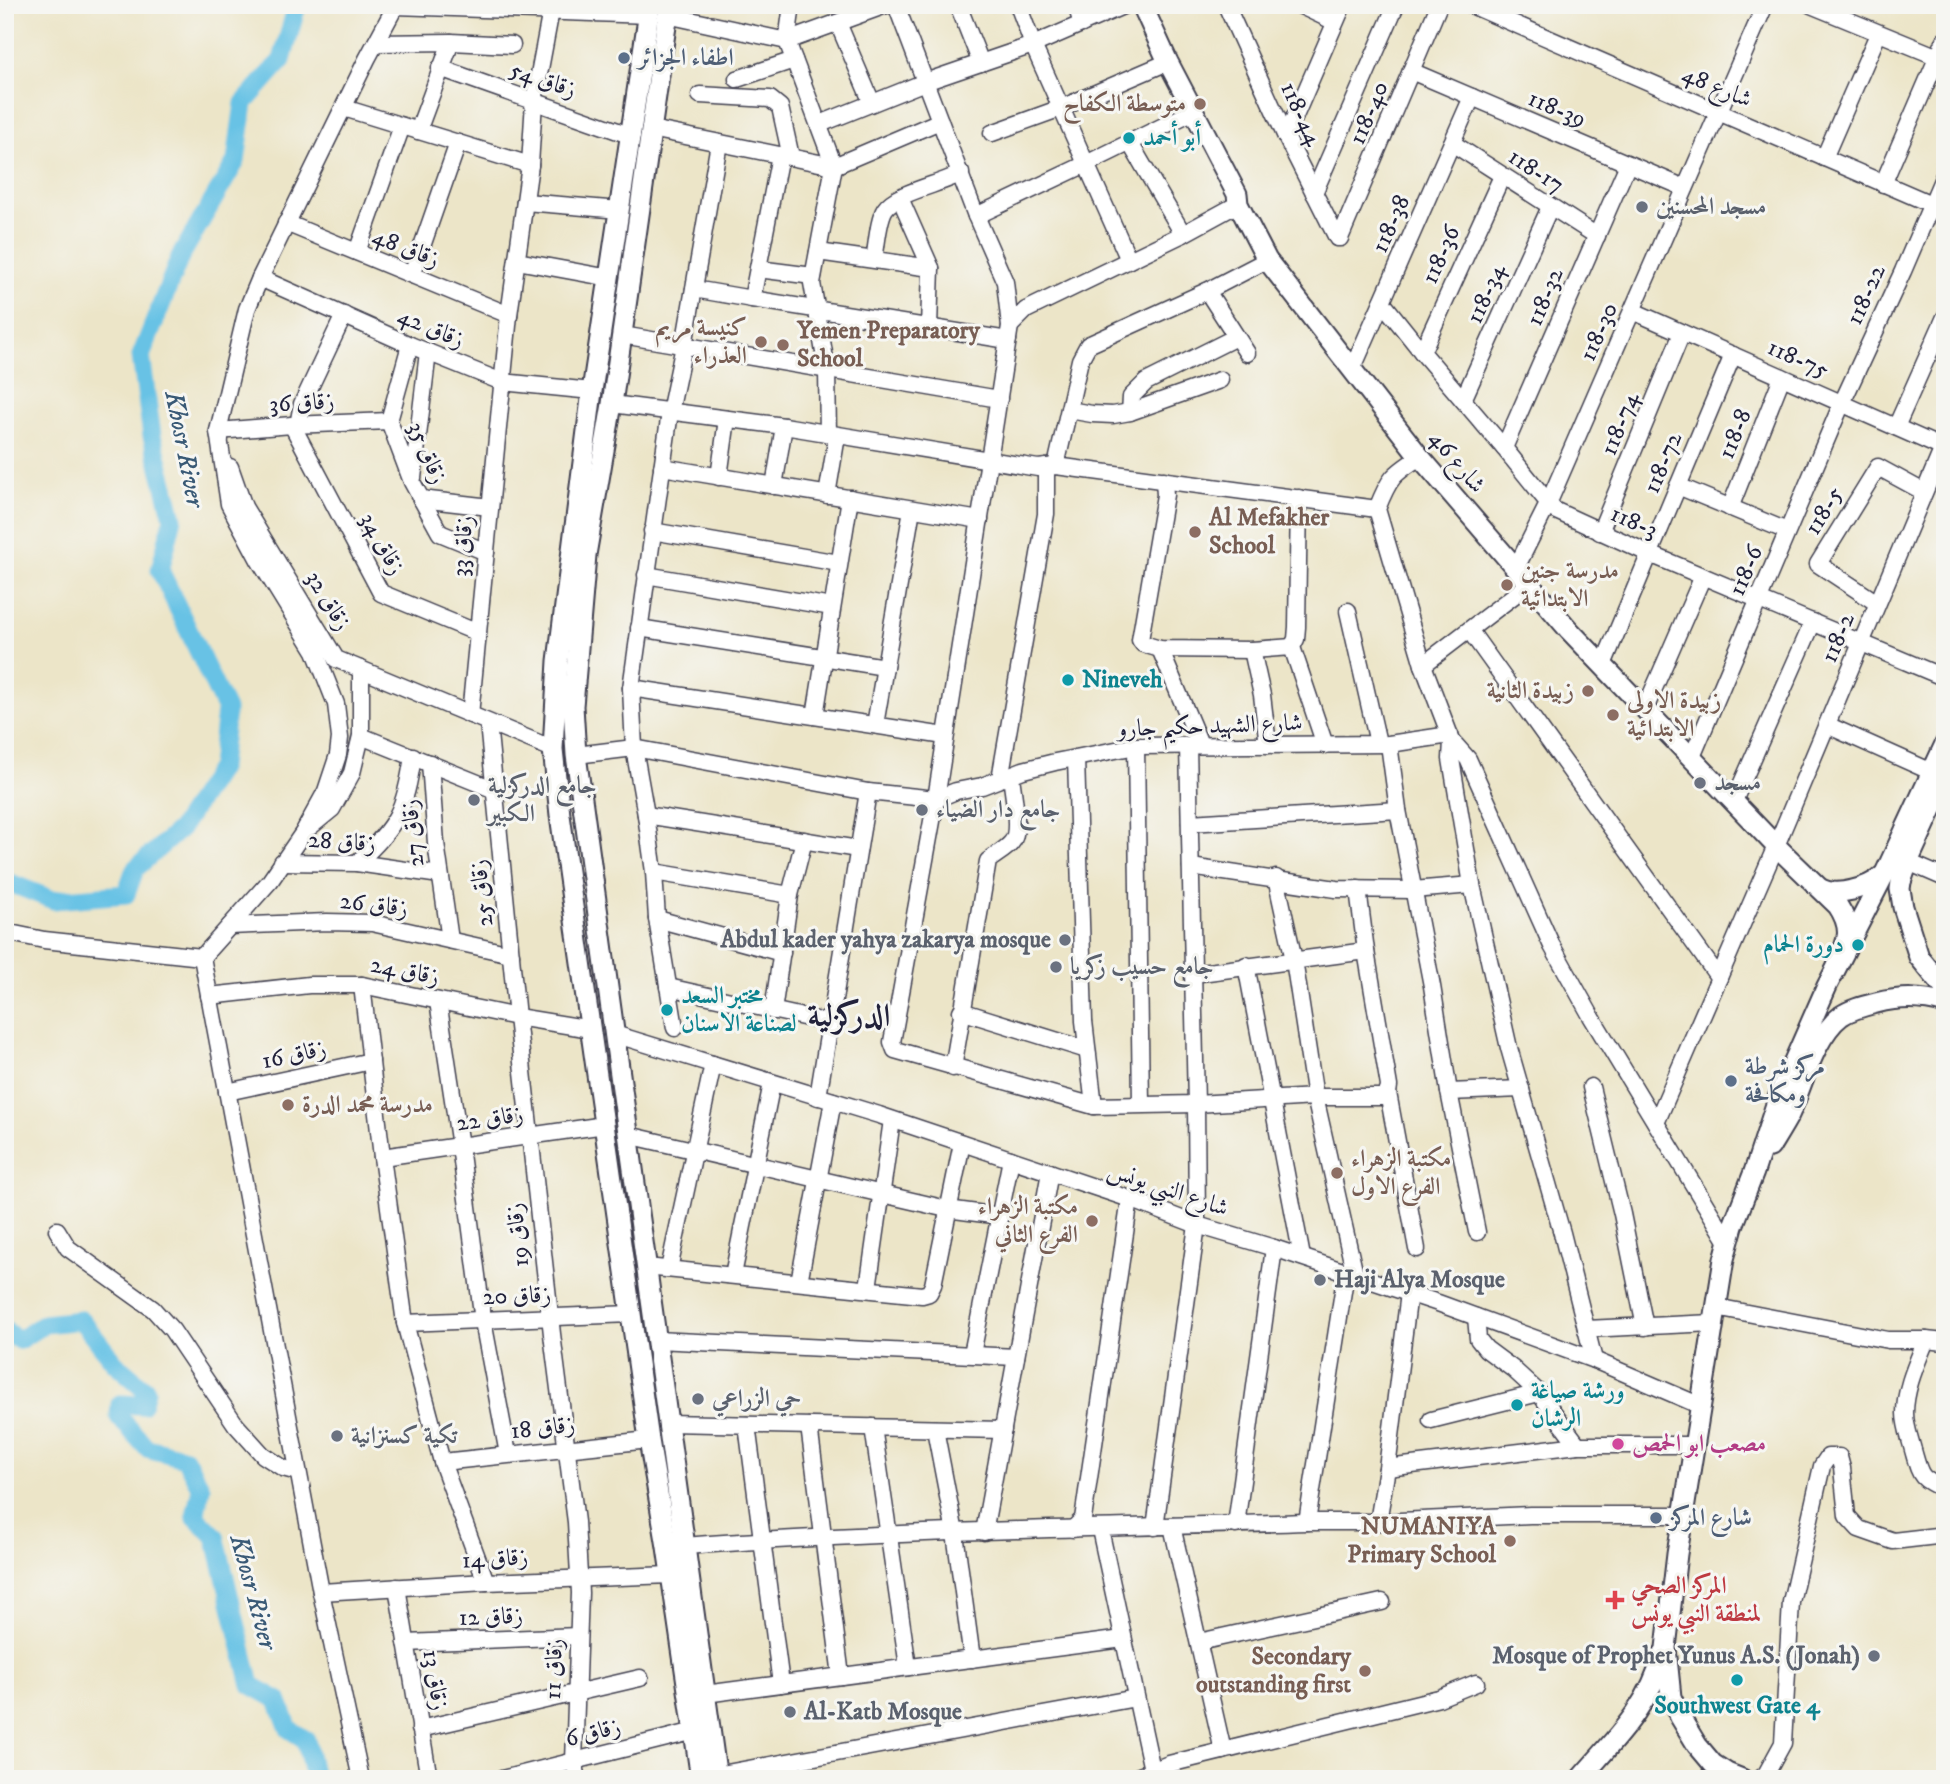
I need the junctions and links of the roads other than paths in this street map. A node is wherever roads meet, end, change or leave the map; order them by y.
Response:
1 (792, 5) edge
2 (886, 5) edge
3 (896, 5) edge
4 (958, 5) edge
5 (1018, 5) edge
6 (1076, 5) edge
7 (1125, 5) edge
8 (1142, 5) edge
9 (1226, 5) edge
10 (1299, 5) edge
11 (1343, 5) edge
12 (1396, 5) edge
13 (1439, 5) edge
14 (1471, 5) edge
15 (1516, 5) edge
16 (1765, 5) edge
17 (1811, 5) edge
18 (396, 6) edge
19 (552, 9) edge
20 (659, 10) edge
21 (1510, 21) junction
22 (1335, 22) junction
23 (838, 23) junction
24 (1082, 24) junction
25 (1878, 34) junction
26 (1945, 40) edge
27 (786, 41) junction
28 (451, 42) junction
29 (376, 43) junction
30 (512, 45) dead end
31 (1033, 45) junction
32 (1938, 57) junction
33 (794, 60) junction
34 (1168, 62) junction
35 (981, 63) junction
36 (440, 68) junction
37 (1411, 71) junction
38 (737, 79) dead end
39 (925, 82) junction
40 (700, 95) dead end
41 (1472, 97) junction
42 (534, 101) junction
43 (872, 103) junction
44 (1061, 107) junction
45 (344, 108) junction
46 (1194, 111) junction
47 (1717, 112) junction
48 (940, 121) junction
49 (820, 124) junction
50 (410, 129) junction
51 (651, 129) junction
52 (992, 133) dead end
53 (632, 136) junction
54 (1286, 137) junction
55 (458, 143) junction
56 (719, 143) junction
57 (1130, 143) junction
58 (1452, 143) junction
59 (785, 156) junction
60 (1824, 158) junction
61 (1086, 164) junction
62 (1628, 164) junction
63 (530, 165) junction
64 (834, 166) junction
65 (961, 173) junction
66 (1945, 173) edge
67 (1502, 176) junction
68 (1883, 184) junction
69 (1685, 188) junction
70 (1314, 192) junction
71 (900, 198) junction
72 (525, 202) junction
73 (1238, 204) junction
74 (1550, 207) junction
75 (1938, 207) edge
76 (620, 210) junction
77 (976, 216) junction
78 (286, 223) junction
79 (1182, 234) junction
80 (1597, 236) junction
81 (1340, 238) joint
82 (357, 252) junction
83 (818, 252) junction
84 (874, 259) junction
85 (1129, 260) junction
86 (1267, 260) junction
87 (517, 261) junction
88 (930, 268) junction
89 (758, 269) junction
90 (412, 275) junction
91 (813, 276) junction
92 (260, 278) junction
93 (610, 278) junction
94 (694, 289) junction
95 (1207, 291) junction
96 (752, 299) junction
97 (1382, 302) junction
98 (817, 309) junction
99 (1633, 311) junction
100 (344, 315) junction
101 (509, 315) junction
102 (1945, 317) edge
103 (929, 327) junction
104 (1009, 333) junction
105 (1682, 333) junction
106 (622, 335) junction
107 (1236, 337) junction
108 (410, 345) junction
109 (684, 346) junction
110 (428, 352) junction
111 (1422, 352) junction
112 (1247, 353) dead end
113 (1733, 355) junction
114 (827, 370) junction
115 (1352, 370) junction
116 (1782, 377) junction
117 (1220, 380) dead end
118 (502, 382) junction
119 (592, 391) junction
120 (999, 399) junction
121 (1463, 400) junction
122 (1842, 403) junction
123 (612, 404) junction
124 (1069, 410) junction
125 (670, 412) junction
126 (1130, 412) junction
127 (727, 419) junction
128 (388, 421) junction
129 (295, 425) junction
130 (784, 426) junction
131 (1896, 427) junction
132 (218, 431) junction
133 (833, 435) junction
134 (1944, 447) edge
135 (1504, 448) junction
136 (1420, 457) junction
137 (989, 461) junction
138 (1051, 466) junction
139 (662, 467) junction
140 (719, 477) junction
141 (1164, 480) junction
142 (412, 482) junction
143 (774, 486) junction
144 (1678, 486) junction
145 (1924, 492) junction
146 (827, 495) junction
147 (850, 498) junction
148 (1299, 498) junction
149 (421, 499) junction
150 (1548, 504) junction
151 (490, 507) junction
152 (1730, 508) junction
153 (912, 509) junction
154 (1377, 509) junction
155 (980, 520) junction
156 (652, 531) junction
157 (1787, 531) junction
158 (1600, 532) junction
159 (486, 552) junction
160 (1650, 554) junction
161 (839, 563) junction
162 (1516, 568) junction
163 (646, 575) junction
164 (1703, 576) junction
165 (1530, 584) junction
166 (1759, 599) junction
167 (1877, 603) junction
168 (832, 607) junction
169 (1348, 611) dead end
170 (1813, 622) junction
171 (639, 628) junction
172 (1470, 631) junction
173 (478, 634) junction
174 (1861, 642) junction
175 (1292, 647) junction
176 (1160, 649) junction
177 (1252, 650) junction
178 (315, 651) junction
179 (823, 657) junction
180 (336, 659) junction
181 (1423, 665) junction
182 (1603, 665) junction
183 (885, 667) junction
184 (361, 669) junction
185 (1945, 678) edge
186 (631, 688) junction
187 (1645, 709) junction
188 (470, 715) junction
189 (816, 716) junction
190 (488, 723) junction
191 (875, 725) junction
192 (1827, 725) junction
193 (361, 736) junction
194 (945, 736) junction
195 (1451, 738) junction
196 (1383, 743) junction
197 (1945, 744) edge
198 (1194, 745) junction
199 (1268, 745) junction
200 (1325, 745) junction
201 (1136, 746) junction
202 (634, 748) junction
203 (553, 749) junction
204 (576, 755) junction
205 (413, 756) junction
206 (1692, 757) junction
207 (1076, 758) junction
208 (430, 763) junction
209 (1938, 776) edge
210 (1005, 777) junction
211 (495, 790) junction
212 (867, 792) junction
213 (936, 799) junction
214 (1734, 801) junction
215 (1398, 810) junction
216 (646, 815) junction
217 (1190, 823) junction
218 (303, 833) junction
219 (804, 840) junction
220 (1776, 846) junction
221 (858, 849) junction
222 (282, 862) junction
223 (1908, 862) junction
224 (357, 863) junction
225 (1191, 867) junction
226 (654, 872) junction
227 (1885, 873) junction
228 (440, 875) junction
229 (1276, 878) junction
230 (1945, 878) edge
231 (1472, 885) junction
232 (1358, 889) junction
233 (1821, 889) junction
234 (1413, 890) junction
235 (790, 895) junction
236 (657, 919) junction
237 (230, 926) junction
238 (5, 932) edge
239 (450, 940) junction
240 (1366, 950) junction
241 (782, 953) junction
242 (511, 954) junction
243 (202, 957) junction
244 (1294, 960) junction
245 (1838, 963) junction
246 (1246, 965) junction
247 (1193, 974) junction
248 (1719, 978) junction
249 (362, 985) junction
250 (668, 987) junction
251 (1945, 989) edge
252 (209, 996) junction
253 (438, 1001) junction
254 (1945, 1004) edge
255 (773, 1011) junction
256 (961, 1011) junction
257 (517, 1017) junction
258 (830, 1023) junction
259 (675, 1028) dead end
260 (591, 1029) junction
261 (614, 1034) junction
262 (1087, 1049) junction
263 (371, 1061) junction
264 (713, 1065) junction
265 (953, 1068) junction
266 (772, 1083) junction
267 (1591, 1087) dead end
268 (1521, 1088) junction
269 (227, 1092) junction
270 (1449, 1092) junction
271 (1388, 1094) junction
272 (1315, 1097) junction
273 (826, 1099) junction
274 (1272, 1100) junction
275 (1142, 1104) junction
276 (1196, 1104) junction
277 (1094, 1106) junction
278 (892, 1120) junction
279 (1656, 1123) junction
280 (605, 1125) junction
281 (628, 1135) junction
282 (530, 1136) junction
283 (962, 1143) junction
284 (460, 1146) junction
285 (695, 1150) junction
286 (382, 1157) junction
287 (1011, 1160) junction
288 (757, 1165) junction
289 (1050, 1172) junction
290 (1755, 1172) junction
291 (819, 1179) junction
292 (883, 1194) junction
293 (1130, 1199) junction
294 (947, 1209) junction
295 (1000, 1216) junction
296 (1196, 1226) junction
297 (57, 1230) dead end
298 (1477, 1232) dead end
299 (1728, 1242) junction
300 (1274, 1248) junction
301 (1417, 1250) dead end
302 (1302, 1257) junction
303 (646, 1267) junction
304 (670, 1269) junction
305 (1350, 1273) junction
306 (733, 1275) junction
307 (799, 1282) junction
308 (868, 1288) junction
309 (1409, 1293) junction
310 (631, 1314) junction
311 (1714, 1315) junction
312 (1476, 1317) junction
313 (550, 1318) junction
314 (483, 1321) junction
315 (405, 1323) junction
316 (1646, 1327) junction
317 (1586, 1329) junction
318 (656, 1340) junction
319 (1926, 1340) junction
320 (1945, 1342) edge
321 (972, 1354) junction
322 (1016, 1357) junction
323 (1594, 1360) junction
324 (1539, 1393) junction
325 (1701, 1405) junction
326 (1431, 1420) dead end
327 (668, 1423) junction
328 (747, 1425) junction
329 (809, 1426) junction
330 (873, 1427) junction
331 (935, 1429) junction
332 (1003, 1430) junction
333 (649, 1440) junction
334 (1578, 1445) junction
335 (1694, 1445) junction
336 (566, 1448) junction
337 (508, 1454) junction
338 (442, 1462) junction
339 (1387, 1468) junction
340 (298, 1472) junction
341 (1945, 1490) edge
342 (1683, 1515) junction
343 (1307, 1522) junction
344 (1378, 1522) junction
345 (1236, 1524) junction
346 (1172, 1526) junction
347 (1155, 1527) junction
348 (1100, 1528) junction
349 (1073, 1529) junction
350 (984, 1532) junction
351 (956, 1533) junction
352 (887, 1535) junction
353 (1945, 1535) edge
354 (825, 1537) junction
355 (761, 1540) junction
356 (685, 1546) junction
357 (671, 1575) junction
358 (580, 1578) junction
359 (486, 1582) junction
360 (397, 1587) junction
361 (321, 1592) junction
362 (1382, 1602) dead end
363 (1667, 1629) junction
364 (578, 1636) junction
365 (1124, 1639) junction
366 (1199, 1642) junction
367 (406, 1643) junction
368 (972, 1659) junction
369 (908, 1667) junction
370 (841, 1676) junction
371 (640, 1678) dead end
372 (1476, 1683) dead end
373 (781, 1684) junction
374 (575, 1692) junction
375 (705, 1695) junction
376 (1136, 1698) junction
377 (420, 1729) junction
378 (695, 1731) junction
379 (1223, 1751) junction
380 (574, 1760) junction
381 (1152, 1770) junction
382 (712, 1778) edge
383 (361, 1779) edge
384 (429, 1779) edge
385 (502, 1779) edge
386 (578, 1779) edge
387 (1132, 1779) edge
388 (1580, 1779) edge
389 (1742, 1779) edge
390 (1760, 1779) edge

1 - 27 street
2 - 23 street
3 - 39 street
4 - 35 street
5 - 31 street
6 - 24 street
7 - 24 street
8 - 34 main road, شارع 46
9 - 54 street, 118-44
10 - 22 street
11 - 22 street
12 - 70 street
13 - 37 street, 118-40
14 - 21 street, شارع 48
15 - 21 street
16 - 47 street, 118-30
17 - 25 street
18 - 19 street
18 - 29 street
19 - 20 street
19 - 42 street, زقاق 33
20 - 27 street
20 - 51 main road
20 - 53 main road
21 - 47 street, شارع 48
22 - 54 street
23 - 27 street
23 - 43 street
24 - 31 street
25 - 32 street
25 - 60 street
26 - 32 street
27 - 33 street
28 - 29 street
28 - 30 street
28 - 36 street
29 - 45 street
31 - 35 street
31 - 44 street
32 - 68 street
33 - 38 street
33 - 49 street
34 - 44 street
34 - 46 main road, شارع 46
35 - 39 street
36 - 42 street, زقاق 54
36 - 50 street
37 - 41 street, 118-39
37 - 81 street, 118-40
39 - 43 street
39 - 48 street
40 - 59 street
41 - 58 street, 118-38
41 - 62 street, 118-39
42 - 53 street, زقاق 54
42 - 63 street, زقاق 33
43 - 49 street
44 - 52 street
44 - 61 street
45 - 50 street
45 - 78 street
46 - 57 street
46 - 73 main road, شارع 46
47 - 60 street, شارع 48
47 - 69 street, 118-30
48 - 64 street
48 - 65 street
49 - 64 street
50 - 55 street
50 - 82 street
51 - 56 street
51 - 106 main road
53 - 76 main road
54 - 70 street, 118-44
55 - 63 street
55 - 90 street
56 - 59 street
56 - 94 street
57 - 61 street
57 - 79 street
58 - 67 street, 118-17
58 - 97 street, 118-38
59 - 64 street
59 - 89 street
60 - 68 street, شارع 48
61 - 77 street
61 - 85 street
62 - 69 street, 118-39
62 - 80 street, 118-32
63 - 72 street, زقاق 33
64 - 83 street
65 - 71 street
65 - 77 street
66 - 75 street, 118-22
67 - 74 street, 118-17
67 - 111 street, 118-36
68 - 75 street, شارع 48
69 - 99 street, 118-30
70 - 81 street, 118-44
71 - 84 street
71 - 88 street
72 - 76 street
72 - 87 street, زقاق 33
73 - 79 street
73 - 86 main road, شارع 46
74 - 80 street, 118-17
74 - 121 street, 118-34
75 - 122 street, 118-22
76 - 93 main road
77 - 104 street
78 - 82 street, زقاق 48
78 - 92 street
79 - 85 street
80 - 135 street, 118-32
82 - 90 street, زقاق 48
83 - 84 street
83 - 91 street
84 - 88 street
85 - 104 street
86 - 95 street
86 - 115 main road, شارع 46
87 - 93 street
87 - 101 street, زقاق 33
88 - 103 street
89 - 91 street
89 - 96 street
90 - 101 street, زقاق 48
91 - 98 street
92 - 100 street, زقاق 42
92 - 132 street
93 - 119 main road
94 - 96 street
94 - 109 street
95 - 107 street
95 - 124 street
96 - 98 street
97 - 111 street, 118-3
97 - 115 street, 118-38
98 - 103 street
98 - 114 street
99 - 105 street, 118-75
99 - 150 street, 118-30
100 - 108 street, زقاق 42
100 - 129 street
101 - 118 street, زقاق 33
102 - 131 street
103 - 104 street
104 - 120 street
105 - 113 street, 118-75
105 - 158 street, 118-74
106 - 109 street
106 - 123 main road
107 - 112 street
107 - 126 street
108 - 110 street, زقاق 42
108 - 128 street
109 - 114 street
109 - 125 street
110 - 118 street, زقاق 42
110 - 142 street
111 - 121 street, 118-3
113 - 116 street, 118-75
113 - 144 street, 118-72
114 - 120 street
114 - 133 street
115 - 136 main road, شارع 46
116 - 122 street, 118-75
116 - 152 street, 118-8
117 - 126 street
118 - 119 street, زقاق 42
118 - 151 street, زقاق 33
119 - 203 main road
120 - 137 street
121 - 135 street, 118-3
122 - 131 street, 118-75
122 - 157 street, 118-6
123 - 125 street
123 - 204 main road
124 - 126 street
124 - 138 street
125 - 127 street
125 - 139 street
127 - 130 street
127 - 140 street
128 - 129 street, زقاق 36
128 - 142 street, زقاق 35
129 - 132 street, زقاق 36
129 - 173 street, زقاق 34
130 - 133 street
130 - 143 street
131 - 134 street, 118-75
132 - 178 street
132 - 180 street, زقاق 32
133 - 137 street
133 - 146 street
134 - 145 street, 118-2
135 - 150 street, 118-3
136 - 154 street
136 - 162 main road, شارع 46
137 - 138 street
137 - 155 street
138 - 141 street
138 - 210 street
139 - 140 street
139 - 156 street
140 - 143 street
141 - 148 street
141 - 176 street
142 - 149 street, زقاق 35
143 - 146 street
144 - 152 street
144 - 160 street, 118-72
145 - 167 street, 118-2
145 - 167 street, 118-5
146 - 147 street
147 - 153 street
147 - 161 street
148 - 154 street
148 - 175 street
149 - 151 street
149 - 159 street, زقاق 35
150 - 158 street, 118-3
150 - 162 street, 118-30
151 - 159 street, زقاق 33
152 - 157 street
153 - 155 street
153 - 183 street
154 - 181 street
155 - 194 street
156 - 161 street
156 - 163 street
157 - 166 street, 118-6
158 - 160 street, 118-3
159 - 173 street, زقاق 33
160 - 164 street, 118-3
160 - 182 street, 118-72
161 - 168 street
162 - 165 main road, شارع 46
163 - 168 street
163 - 171 street
164 - 166 street, 118-3
164 - 187 street
165 - 172 street
165 - 182 main road, شارع 46
166 - 170 street, 118-3
166 - 206 street, 118-6
167 - 174 street, 118-2
168 - 179 street
169 - 196 street
170 - 174 street, 118-3
170 - 214 street
171 - 179 street
171 - 186 street
172 - 181 street
172 - 248 street
173 - 188 street, زقاق 33
174 - 185 street, 118-3
174 - 192 street, 118-2
175 - 177 street
175 - 200 street
176 - 177 street
176 - 198 street
177 - 199 street
178 - 180 street
178 - 218 street
179 - 183 street
179 - 189 street
180 - 184 street, زقاق 32
181 - 195 street
182 - 187 main road, شارع 46
183 - 191 street
184 - 188 street, زقاق 32
184 - 193 street
186 - 189 street
186 - 202 street
187 - 206 main road, شارع 46
188 - 190 street, زقاق 32
189 - 191 street
190 - 203 street, زقاق 32
190 - 211 street, زقاق 25
191 - 194 street
192 - 209 street
192 - 220 street, 118-2
193 - 205 street
193 - 218 street
194 - 213 street
195 - 196 street, شارع الشهيد حكيم جارو
195 - 231 street
195 - 279 street
196 - 200 street, شارع الشهيد حكيم جارو
196 - 215 street
197 - 209 main road
198 - 199 street, شارع الشهيد حكيم جارو
198 - 201 street, شارع الشهيد حكيم جارو
198 - 217 street
199 - 200 street, شارع الشهيد حكيم جارو
201 - 207 street, شارع الشهيد حكيم جارو
201 - 275 street
202 - 204 street
202 - 212 street
202 - 216 street
203 - 260 main road
204 - 261 main road
205 - 208 street
205 - 224 street
206 - 214 main road, شارع 46
207 - 210 street, شارع الشهيد حكيم جارو
207 - 262 street
208 - 211 street
208 - 228 street, زقاق 27
209 - 223 main road
209 - 227 main road
210 - 213 street, شارع الشهيد حكيم جارو
210 - 256 street
211 - 242 street, زقاق 25
212 - 213 street
212 - 221 street
213 - 265 street
214 - 220 main road, شارع 46
215 - 217 street
215 - 234 street
216 - 219 street
216 - 226 street
217 - 225 street
218 - 222 street
219 - 221 street
219 - 235 street
220 - 233 main road, شارع 46
220 - 248 street, 118-2
221 - 258 street
222 - 224 street, زقاق 28
222 - 237 street
223 - 230 street
223 - 251 main road
224 - 228 street, زقاق 28
225 - 229 street
225 - 247 street
226 - 235 street
226 - 236 street
227 - 233 main road
227 - 245 main road
228 - 239 street, زقاق 27
229 - 232 street
229 - 244 street
231 - 234 street
231 - 268 street
232 - 234 street
232 - 240 street
233 - 245 main road, شارع 46
234 - 270 street
235 - 241 street
236 - 241 street
236 - 250 street
237 - 239 street, زقاق 26
237 - 243 street
238 - 243 street
239 - 242 street, زقاق 26
240 - 244 street
240 - 271 street
241 - 255 street
242 - 257 street, زقاق 25
243 - 252 street
244 - 246 street
244 - 272 street
245 - 290 main road
246 - 247 street
246 - 274 street
247 - 276 street
248 - 279 street, 118-2
249 - 252 street, زقاق 24
249 - 253 street, زقاق 24
249 - 263 street
250 - 255 street
250 - 259 street
252 - 269 street
253 - 257 street, زقاق 24
253 - 284 street
254 - 290 main road
255 - 258 street
256 - 262 street
256 - 265 street
257 - 260 street, زقاق 24
257 - 282 street, زقاق 19
258 - 273 street
260 - 280 main road
261 - 264 street, شارع النبي يونس
261 - 281 main road
262 - 277 street
263 - 269 street, زقاق 16
263 - 286 street
264 - 266 street, شارع النبي يونس
264 - 285 street
265 - 277 street
266 - 273 street, شارع النبي يونس
266 - 288 street
267 - 316 street
268 - 270 street
268 - 317 street
269 - 340 street
270 - 298 street
271 - 272 street
271 - 301 street
272 - 274 street
272 - 305 street
273 - 278 street, شارع النبي يونس
273 - 291 street
274 - 276 street
274 - 302 street
275 - 276 street
275 - 277 street
276 - 296 street
278 - 283 street, شارع النبي يونس
278 - 292 street
279 - 299 street
280 - 282 street, زقاق 22
280 - 310 main road
281 - 285 street
281 - 303 main road
282 - 284 street, زقاق 22
282 - 313 street, زقاق 19
283 - 287 street, شارع النبي يونس
283 - 294 street
284 - 286 street, زقاق 22
284 - 314 street
285 - 288 street
285 - 304 street
286 - 315 street
287 - 289 street, شارع النبي يونس
287 - 295 street
288 - 291 street
288 - 306 street
289 - 293 street, شارع النبي يونس
289 - 322 street
290 - 299 main road
291 - 292 street
291 - 307 street
292 - 294 street
292 - 308 street
293 - 296 street, شارع النبي يونس
293 - 349 street
294 - 295 street
294 - 308 street
295 - 321 street
296 - 300 street, شارع النبي يونس
296 - 347 street
297 - 340 street
299 - 311 main road
300 - 302 street, شارع النبي يونس
300 - 345 street
302 - 305 street, شارع النبي يونس
303 - 304 street
303 - 318 main road
304 - 306 street
305 - 309 street, شارع النبي يونس
305 - 343 street
306 - 307 street
307 - 308 street
309 - 312 street, شارع النبي يونس
309 - 339 street
310 - 313 street, زقاق 20
310 - 333 main road
311 - 316 street
311 - 319 street
311 - 325 main road
312 - 323 street, شارع النبي يونس
312 - 324 street
313 - 314 street, زقاق 20
313 - 336 street, زقاق 19
314 - 315 street, زقاق 20
314 - 337 street
315 - 338 street
316 - 317 street
317 - 323 street
318 - 321 street
318 - 327 main road
319 - 320 street
319 - 341 street
321 - 322 street
322 - 332 street
323 - 325 street, شارع النبي يونس
324 - 326 street
324 - 334 street
325 - 335 main road
327 - 328 street
327 - 356 main road
328 - 329 street
328 - 355 street
329 - 330 street
329 - 354 street
330 - 331 street
330 - 352 street
331 - 332 street
331 - 351 street
332 - 350 street
333 - 336 street, زقاق 18
333 - 357 main road
334 - 335 street
334 - 339 street
335 - 342 main road
336 - 337 street, زقاق 18
336 - 358 street, زقاق 11
337 - 338 street, زقاق 18
338 - 359 street
339 - 344 street
340 - 361 street
342 - 344 street
342 - 363 main road
343 - 344 street
343 - 345 street
345 - 346 street
346 - 347 street
346 - 366 street
347 - 348 street
348 - 349 street
348 - 365 street
349 - 350 street
350 - 351 street
351 - 352 street
351 - 368 street
352 - 354 street
352 - 369 street
353 - 390 street
354 - 355 street
354 - 370 street
355 - 356 street
355 - 373 street
356 - 375 main road
357 - 358 street, زقاق 14
357 - 378 main road
358 - 359 street, زقاق 14
358 - 364 street, زقاق 11
359 - 360 street, زقاق 14
360 - 361 street, زقاق 14
360 - 367 street, زقاق 13
361 - 383 street
362 - 366 street
363 - 388 main road
363 - 389 main road
364 - 367 street, زقاق 12
364 - 374 street, زقاق 11
365 - 368 street
365 - 376 street
366 - 379 street
367 - 377 street, زقاق 13
368 - 369 street
369 - 370 street
370 - 373 street
371 - 374 street
372 - 379 street
373 - 375 street
374 - 377 street
374 - 380 street, زقاق 11
375 - 382 main road
376 - 381 street
376 - 382 street
377 - 384 street, زقاق 13
378 - 380 street, زقاق 6
378 - 382 main road
379 - 381 street
380 - 385 street, زقاق 6
380 - 386 street, زقاق 11
381 - 387 street

